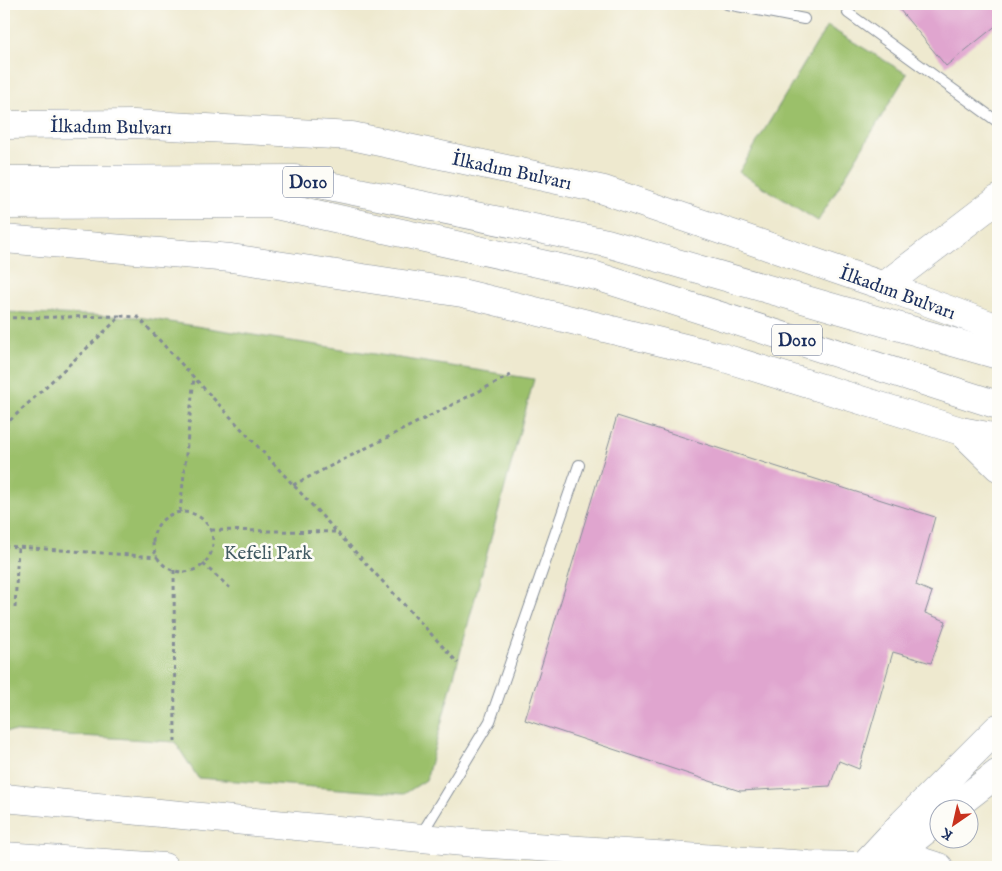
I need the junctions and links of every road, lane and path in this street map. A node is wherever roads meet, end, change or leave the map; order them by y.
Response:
1 (727, 4) edge
2 (848, 13) dead end
3 (804, 19) dead end
4 (998, 122) edge
5 (4, 125) edge
6 (4, 180) edge
7 (998, 199) edge
8 (4, 205) edge
9 (4, 239) edge
10 (884, 286) junction
11 (121, 316) junction
12 (4, 318) edge
13 (998, 328) edge
14 (998, 355) edge
15 (511, 375) dead end
16 (194, 377) junction
17 (998, 405) edge
18 (4, 426) edge
19 (961, 431) junction
20 (998, 438) edge
21 (579, 465) dead end
22 (998, 467) edge
23 (293, 485) junction
24 (180, 512) junction
25 (211, 530) junction
26 (337, 532) junction
27 (4, 546) edge
28 (18, 547) junction
29 (158, 557) junction
30 (203, 564) junction
31 (174, 570) junction
32 (230, 588) dead end
33 (15, 608) dead end
34 (458, 663) dead end
35 (998, 728) edge
36 (175, 742) dead end
37 (998, 773) edge
38 (4, 798) edge
39 (966, 798) edge
40 (930, 827) edge
41 (420, 838) junction
42 (4, 856) edge
43 (862, 866) edge
44 (164, 867) edge
45 (939, 867) edge

1 - 3 lane
2 - 4 lane
5 - 10 main road, İlkadım Bulvarı
6 - 14 main road, İlkadım Bulvarı / D010
7 - 10 main road
8 - 17 main road, D010
9 - 19 main road
10 - 13 main road, İlkadım Bulvarı
11 - 12 path
11 - 16 path
11 - 18 path
15 - 23 path
16 - 23 path
16 - 24 path
19 - 20 main road
19 - 22 main road
21 - 41 lane
23 - 26 path
24 - 25 path
24 - 29 path
25 - 26 path
25 - 30 path
26 - 34 path
27 - 28 path
28 - 29 path
28 - 33 path
29 - 31 path
30 - 31 path
30 - 32 path
31 - 36 path
35 - 43 main road
37 - 39 main road
38 - 41 main road
40 - 43 main road
41 - 43 main road
42 - 44 main road
43 - 45 main road

